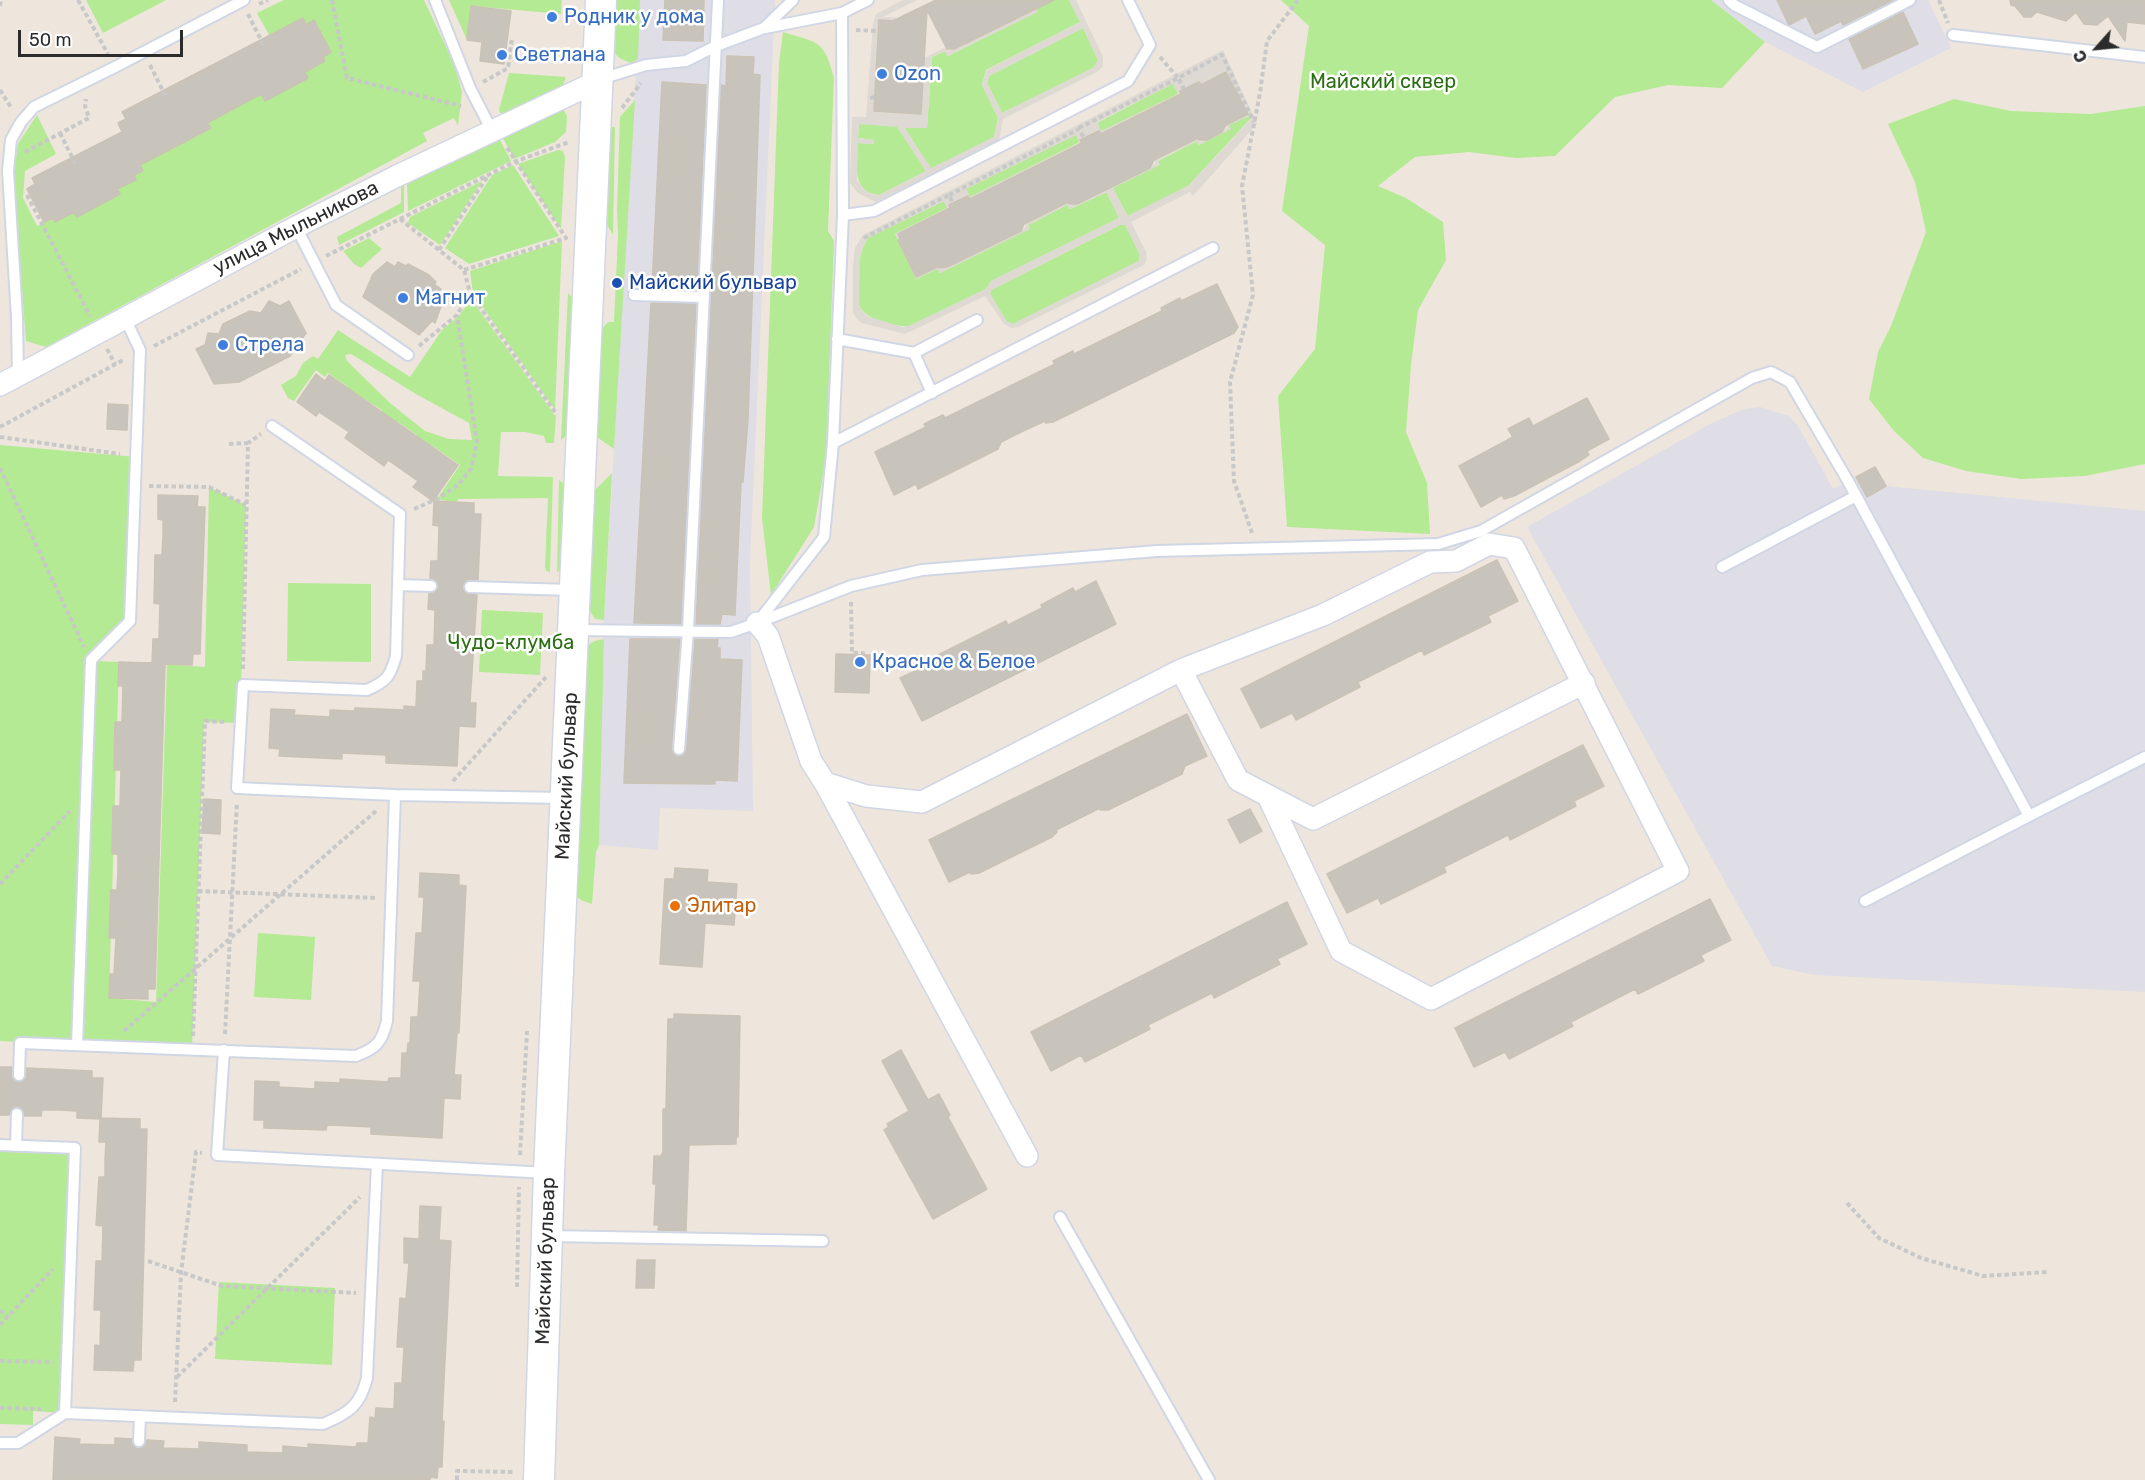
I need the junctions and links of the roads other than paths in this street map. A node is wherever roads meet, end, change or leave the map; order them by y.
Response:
1 (244, 0) edge
2 (435, 0) edge
3 (601, 0) edge
4 (718, 0) edge
5 (793, 0) edge
6 (868, 0) edge
7 (1128, 0) edge
8 (1745, 0) edge
9 (1910, 0) edge
10 (1732, 3) edge
11 (842, 13) junction
12 (764, 28) junction
13 (1953, 34) road end
14 (716, 46) junction
15 (2145, 57) edge
16 (598, 81) junction
17 (492, 131) junction
18 (0, 157) edge
19 (8, 171) junction
20 (843, 215) junction
21 (296, 227) junction
22 (1213, 248) dead end
23 (634, 294) dead end
24 (703, 297) junction
25 (125, 318) junction
26 (977, 320) dead end
27 (837, 339) junction
28 (915, 353) junction
29 (408, 355) road end
30 (9, 381) edge
31 (932, 393) junction
32 (272, 426) road end
33 (833, 443) junction
34 (1856, 496) junction
35 (1722, 567) dead end
36 (398, 585) junction
37 (431, 586) dead end
38 (470, 587) dead end
39 (575, 591) junction
40 (757, 623) junction
41 (574, 630) junction
42 (688, 630) junction
43 (1181, 670) junction
44 (1584, 683) junction
45 (679, 749) dead end
46 (2145, 757) edge
47 (825, 783) junction
48 (395, 795) junction
49 (1268, 796) junction
50 (566, 799) junction
51 (2029, 816) junction
52 (1865, 900) dead end
53 (77, 1045) junction
54 (224, 1050) junction
55 (19, 1075) dead end
56 (17, 1114) dead end
57 (0, 1145) edge
58 (16, 1146) junction
59 (1027, 1156) dead end
60 (377, 1164) junction
61 (549, 1173) junction
62 (1060, 1217) dead end
63 (547, 1236) junction
64 (823, 1242) dead end
65 (65, 1411) junction
66 (140, 1416) junction
67 (139, 1441) dead end
68 (0, 1443) edge
69 (526, 1476) edge
70 (1209, 1480) edge

1 - 19 lane
2 - 17 lane
3 - 16 main road, Майский бульвар
4 - 14 lane
5 - 12 lane
6 - 11 lane
7 - 20 lane
8 - 10 lane
9 - 10 lane
11 - 12 lane
11 - 20 lane
12 - 14 lane
13 - 15 lane
14 - 16 lane
14 - 24 lane
16 - 17 street, улица Мыльникова
16 - 39 main road, Майский бульвар
17 - 21 street, улица Мыльникова
18 - 19 lane
19 - 30 lane
20 - 27 lane
21 - 25 street, улица Мыльникова
21 - 29 lane
22 - 31 lane
23 - 24 lane
24 - 42 lane
25 - 30 street, улица Мыльникова
25 - 53 lane
26 - 28 lane
27 - 28 lane
27 - 33 lane
28 - 31 lane
31 - 33 lane
32 - 36 lane
33 - 40 lane
34 - 35 lane
34 - 40 lane
34 - 51 lane
36 - 37 lane
36 - 48 lane
38 - 39 lane
39 - 41 main road, Майский бульвар
40 - 42 lane
40 - 47 street
41 - 42 lane
41 - 50 main road, Майский бульвар
42 - 45 lane
43 - 44 street
43 - 47 street
43 - 49 street
44 - 49 street
44 - 49 street
46 - 51 lane
47 - 59 street
48 - 50 lane
48 - 54 lane
50 - 61 main road, Майский бульвар
51 - 52 lane
53 - 54 lane
53 - 55 lane
54 - 60 lane
56 - 58 lane
57 - 58 lane
58 - 65 lane
60 - 61 lane
60 - 66 lane
61 - 63 main road, Майский бульвар
62 - 70 lane
63 - 64 lane
63 - 69 main road, Майский бульвар
65 - 66 lane
65 - 68 lane
66 - 67 lane

